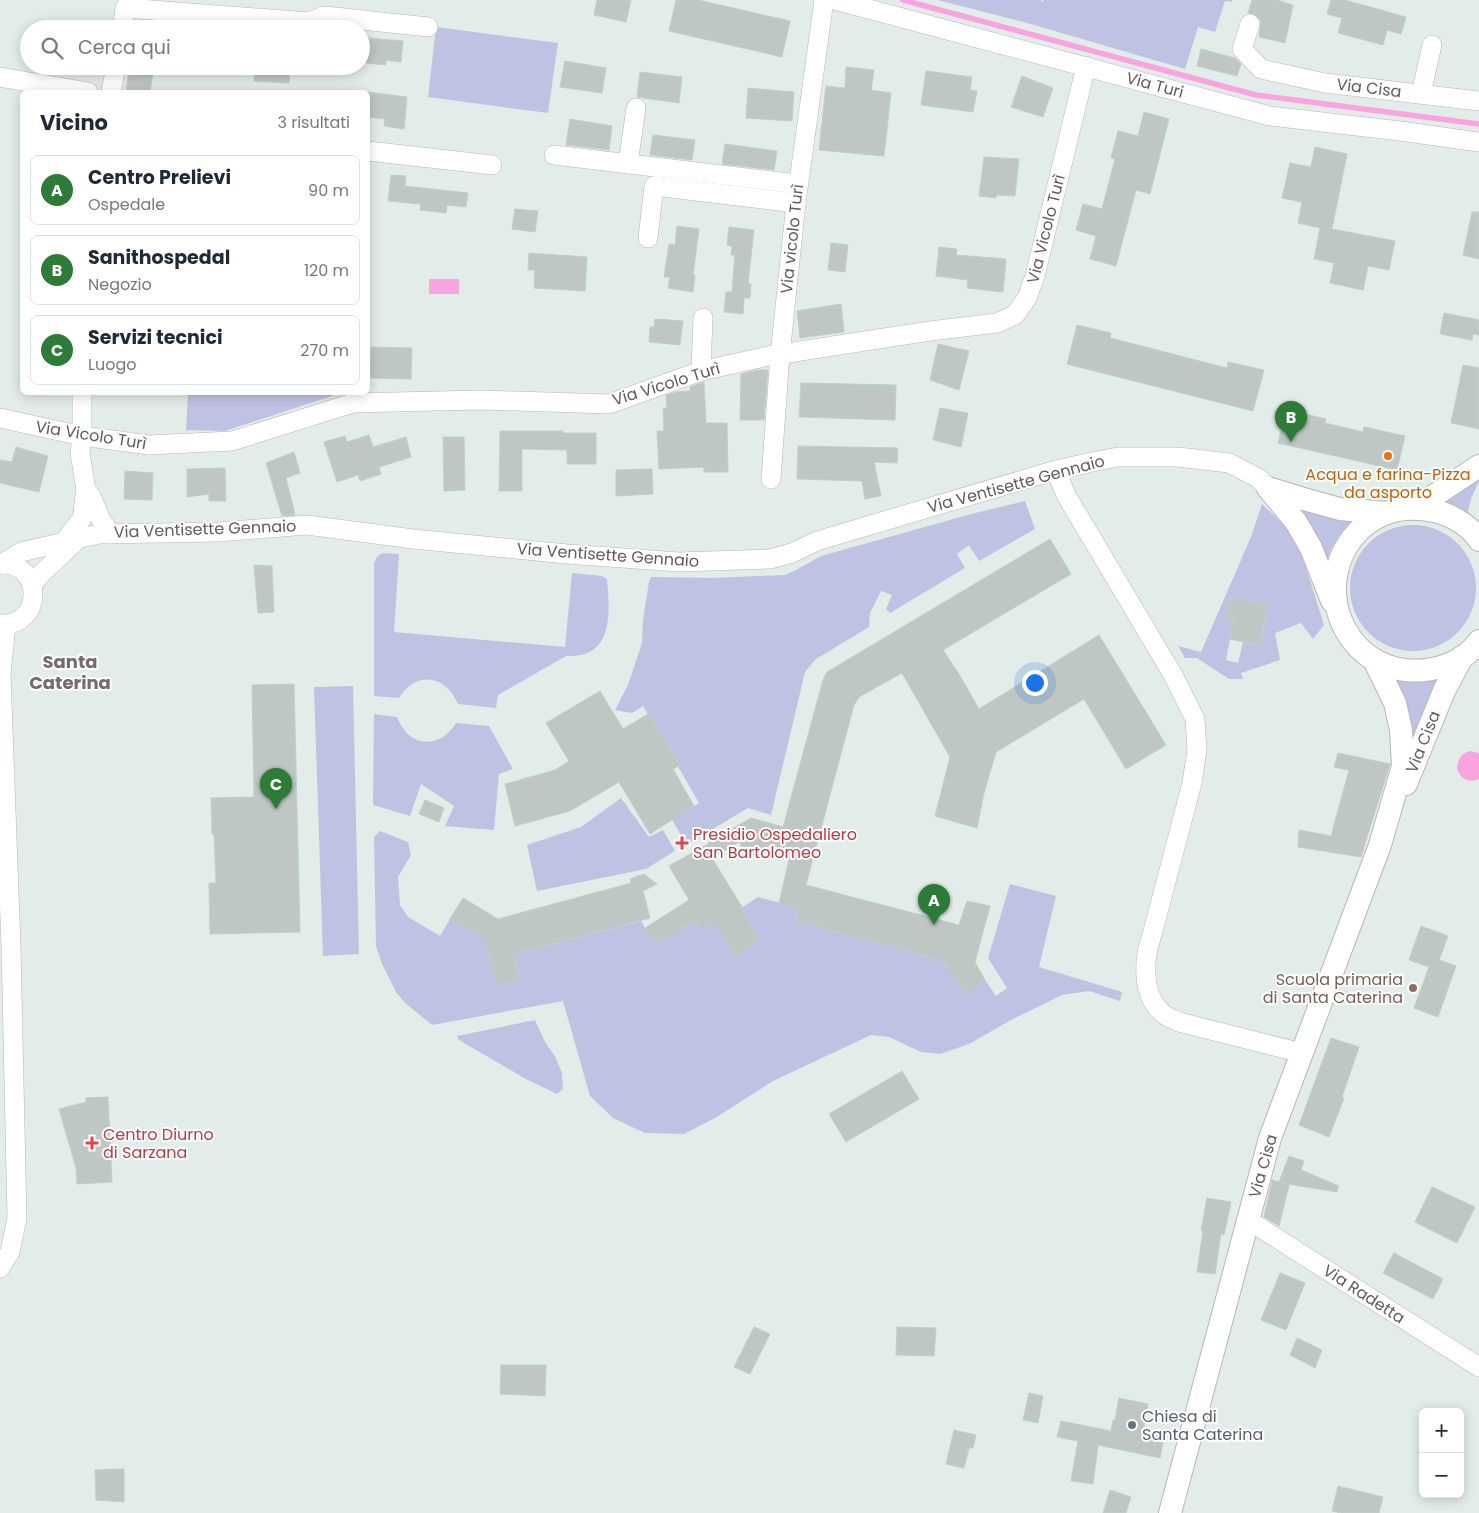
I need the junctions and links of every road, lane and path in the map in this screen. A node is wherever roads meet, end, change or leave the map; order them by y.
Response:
1 (824, 0) edge
2 (835, 0) edge
3 (123, 20) edge
4 (283, 20) edge
5 (315, 20) edge
6 (363, 20) edge
7 (370, 21) edge
8 (1250, 24) dead end
9 (428, 27) dead end
10 (1432, 46) dead end
11 (1086, 66) junction
12 (114, 75) edge
13 (0, 77) edge
14 (76, 90) edge
15 (111, 90) edge
16 (1421, 94) junction
17 (1479, 101) edge
18 (636, 108) dead end
19 (1479, 142) edge
20 (370, 151) edge
21 (554, 155) dead end
22 (628, 164) junction
23 (492, 166) dead end
24 (798, 184) junction
25 (796, 203) junction
26 (648, 238) dead end
27 (703, 318) dead end
28 (780, 355) junction
29 (701, 371) junction
30 (82, 395) edge
31 (0, 418) edge
32 (82, 436) junction
33 (1479, 466) edge
34 (1056, 470) junction
35 (771, 480) dead end
36 (1268, 488) junction
37 (86, 490) junction
38 (1393, 512) junction
39 (1478, 531) edge
40 (111, 534) junction
41 (70, 541) junction
42 (1, 564) edge
43 (32, 586) junction
44 (1338, 615) junction
45 (3, 624) edge
46 (1479, 641) edge
47 (1462, 657) junction
48 (1374, 660) junction
49 (1, 671) edge
50 (1386, 828) junction
51 (1302, 1053) junction
52 (1248, 1220) junction
53 (0, 1268) edge
54 (1479, 1367) edge
55 (1170, 1513) edge

1 - 24 street, Via vicolo Turì
2 - 11 street, Via Turi
3 - 4 street
5 - 6 street
7 - 9 street
8 - 16 street, Via Cisa
10 - 16 street
11 - 19 street, Via Turi
11 - 28 street, Via Vicolo Turì
12 - 15 street
13 - 14 street
16 - 17 street, Via Cisa
18 - 22 street
20 - 23 street
21 - 22 street
22 - 24 street
24 - 25 street, Via vicolo Turì
25 - 26 street
25 - 28 street, Via vicolo Turì
27 - 29 street
28 - 29 street, Via Vicolo Turì
28 - 35 street, Via vicolo Turì
29 - 32 street, Via Vicolo Turì
30 - 32 street
31 - 32 street, Via Vicolo Turì
32 - 37 street
33 - 38 street
34 - 36 street, Via Ventisette Gennaio
34 - 40 street, Via Ventisette Gennaio
34 - 51 street
36 - 38 street, Via Ventisette Gennaio
36 - 44 street, Via Ventisette Gennaio
37 - 40 street
37 - 41 street
38 - 39 street, Via Ventisette Gennaio
38 - 44 street
40 - 41 street, Via Ventisette Gennaio
41 - 42 street, Via Ventisette Gennaio
41 - 43 street, Via Ventisette Gennaio
42 - 43 street, Via Ventisette Gennaio
43 - 45 street
44 - 48 street
45 - 49 street
46 - 47 street
47 - 48 street
47 - 50 street, Via Cisa
48 - 50 street, Via Cisa
49 - 53 street
50 - 51 street, Via Cisa
51 - 52 street, Via Cisa
52 - 54 street, Via Radetta
52 - 55 street, Via Cisa

